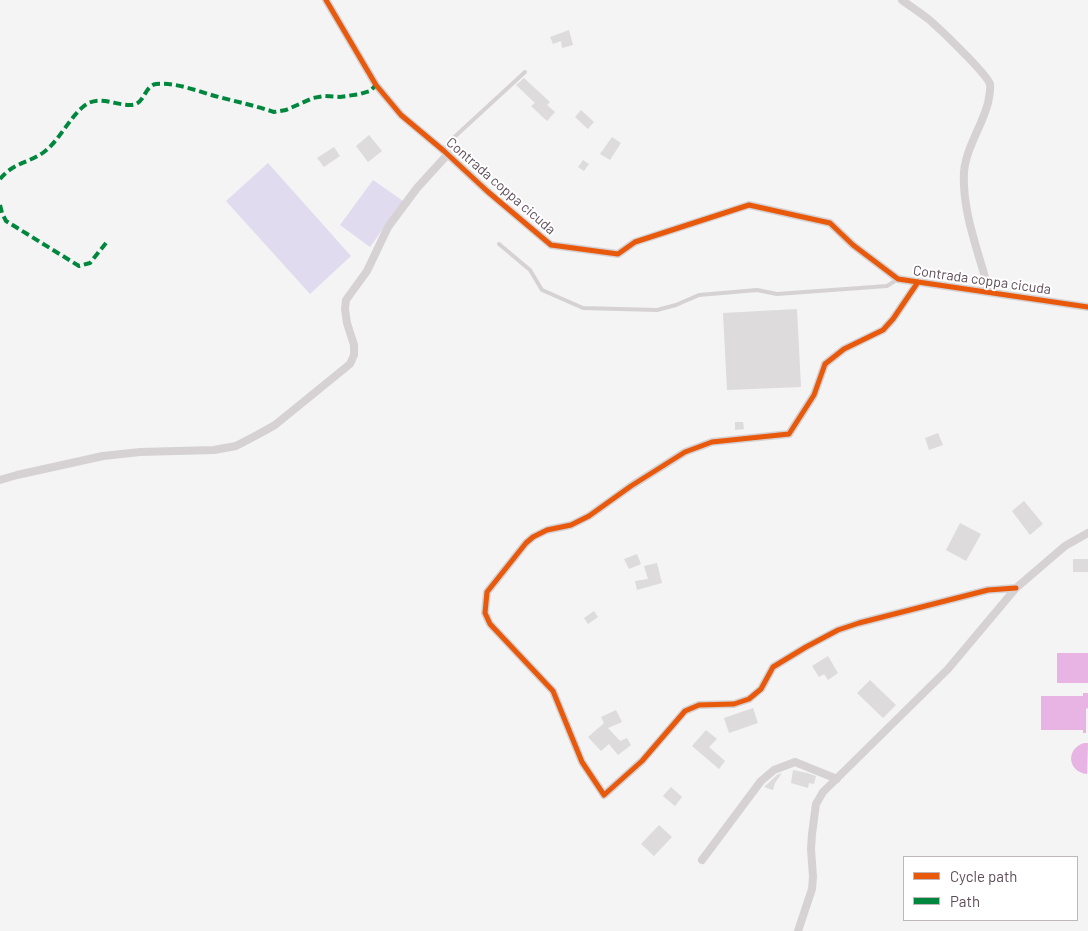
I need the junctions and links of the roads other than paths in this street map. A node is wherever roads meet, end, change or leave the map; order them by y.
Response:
1 (326, 0) edge
2 (902, 0) edge
3 (524, 72) dead end
4 (446, 152) junction
5 (499, 244) dead end
6 (898, 280) junction
7 (918, 282) junction
8 (988, 292) junction
9 (1088, 307) edge
10 (0, 480) edge
11 (1088, 534) edge
12 (1016, 588) junction
13 (836, 779) junction
14 (702, 860) dead end
15 (798, 931) edge

1 - 4 street, Contrada coppa cicuda
2 - 8 street
3 - 4 lane
4 - 6 street, Contrada coppa cicuda
4 - 10 street
5 - 6 lane
6 - 7 street, Contrada coppa cicuda
7 - 8 street, Contrada coppa cicuda
7 - 12 street
8 - 9 street, Contrada coppa cicuda
11 - 12 street
12 - 13 street
13 - 14 street
13 - 15 street

